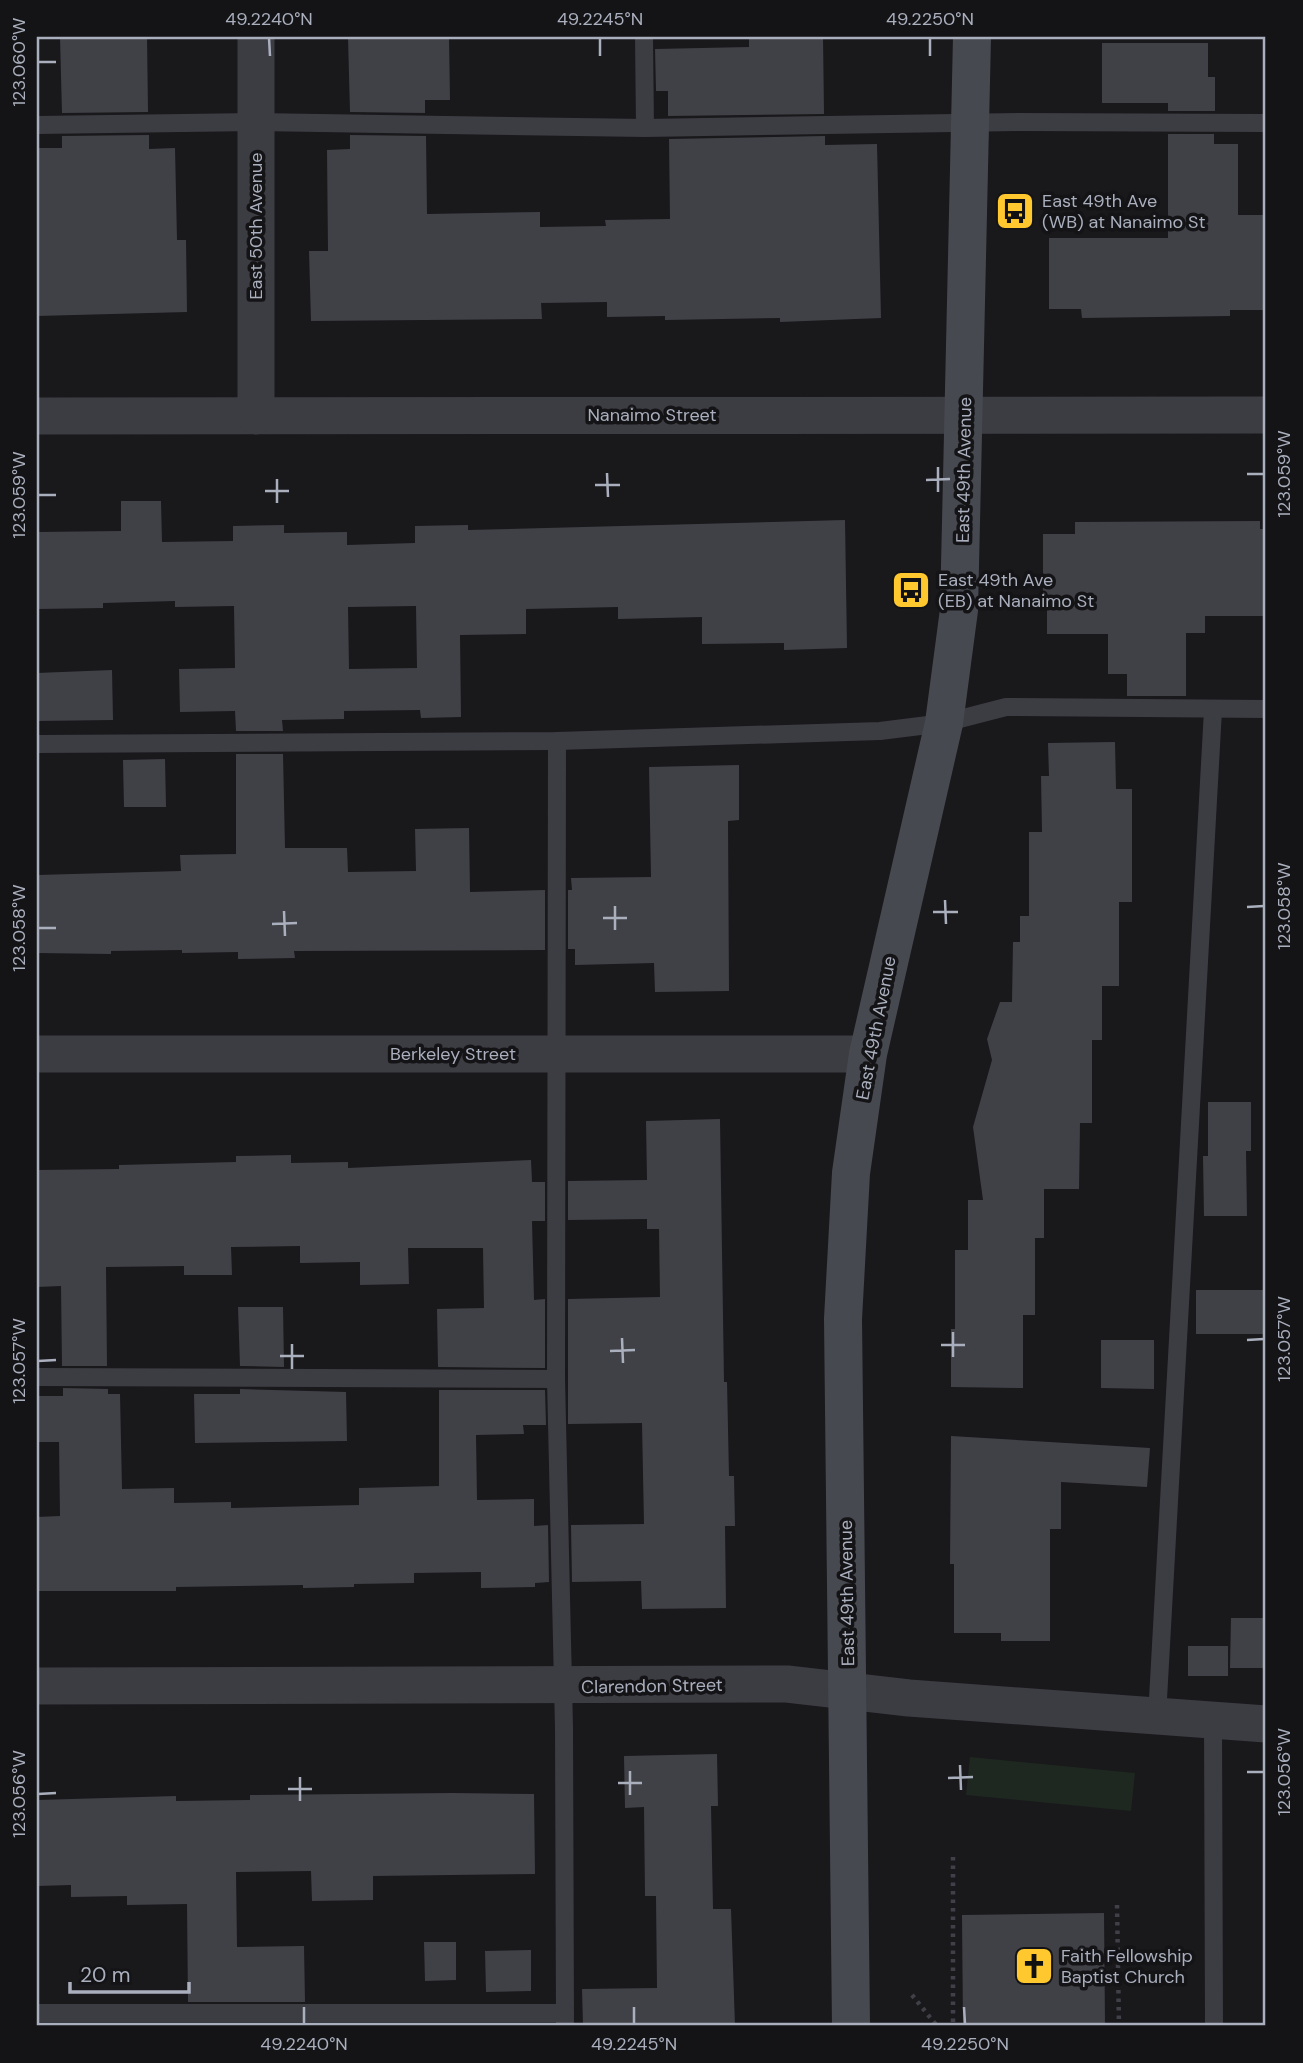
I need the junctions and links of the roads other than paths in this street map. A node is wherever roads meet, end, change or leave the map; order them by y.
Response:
1 (256, 37) edge
2 (644, 37) edge
3 (972, 37) edge
4 (256, 122) junction
5 (971, 122) junction
6 (1266, 123) edge
7 (37, 125) edge
8 (645, 128) junction
9 (966, 415) junction
10 (1266, 415) edge
11 (37, 416) edge
12 (256, 416) junction
13 (1266, 709) edge
14 (1213, 710) junction
15 (944, 723) junction
16 (557, 741) junction
17 (37, 744) edge
18 (37, 1054) edge
19 (555, 1054) junction
20 (869, 1054) junction
21 (37, 1377) edge
22 (556, 1378) junction
23 (37, 1686) edge
24 (563, 1687) junction
25 (848, 1691) junction
26 (1157, 1717) junction
27 (1213, 1721) junction
28 (1266, 1724) edge
29 (37, 2013) edge
30 (565, 2020) edge
31 (851, 2026) edge
32 (1214, 2026) edge

1 - 4 street, East 50th Avenue
2 - 8 lane
3 - 5 street, East 49th Avenue
4 - 7 lane
4 - 8 lane
4 - 12 street, East 50th Avenue
5 - 6 lane
5 - 8 lane
5 - 9 street, East 49th Avenue
9 - 10 street, Nanaimo Street
9 - 12 street, Nanaimo Street
9 - 15 street, East 49th Avenue
11 - 12 street, Nanaimo Street
13 - 14 lane
14 - 15 lane
14 - 26 lane
15 - 16 lane
15 - 20 street, East 49th Avenue
16 - 17 lane
16 - 19 lane
18 - 19 street, Berkeley Street
19 - 20 street, Berkeley Street
19 - 22 lane
20 - 25 street, East 49th Avenue
21 - 22 lane
22 - 24 lane
23 - 24 street, Clarendon Street
24 - 25 street, Clarendon Street
24 - 30 lane
25 - 26 street, Clarendon Street
25 - 31 street, East 49th Avenue
26 - 27 street, Clarendon Street
27 - 28 street, Clarendon Street
27 - 32 lane
29 - 30 lane

